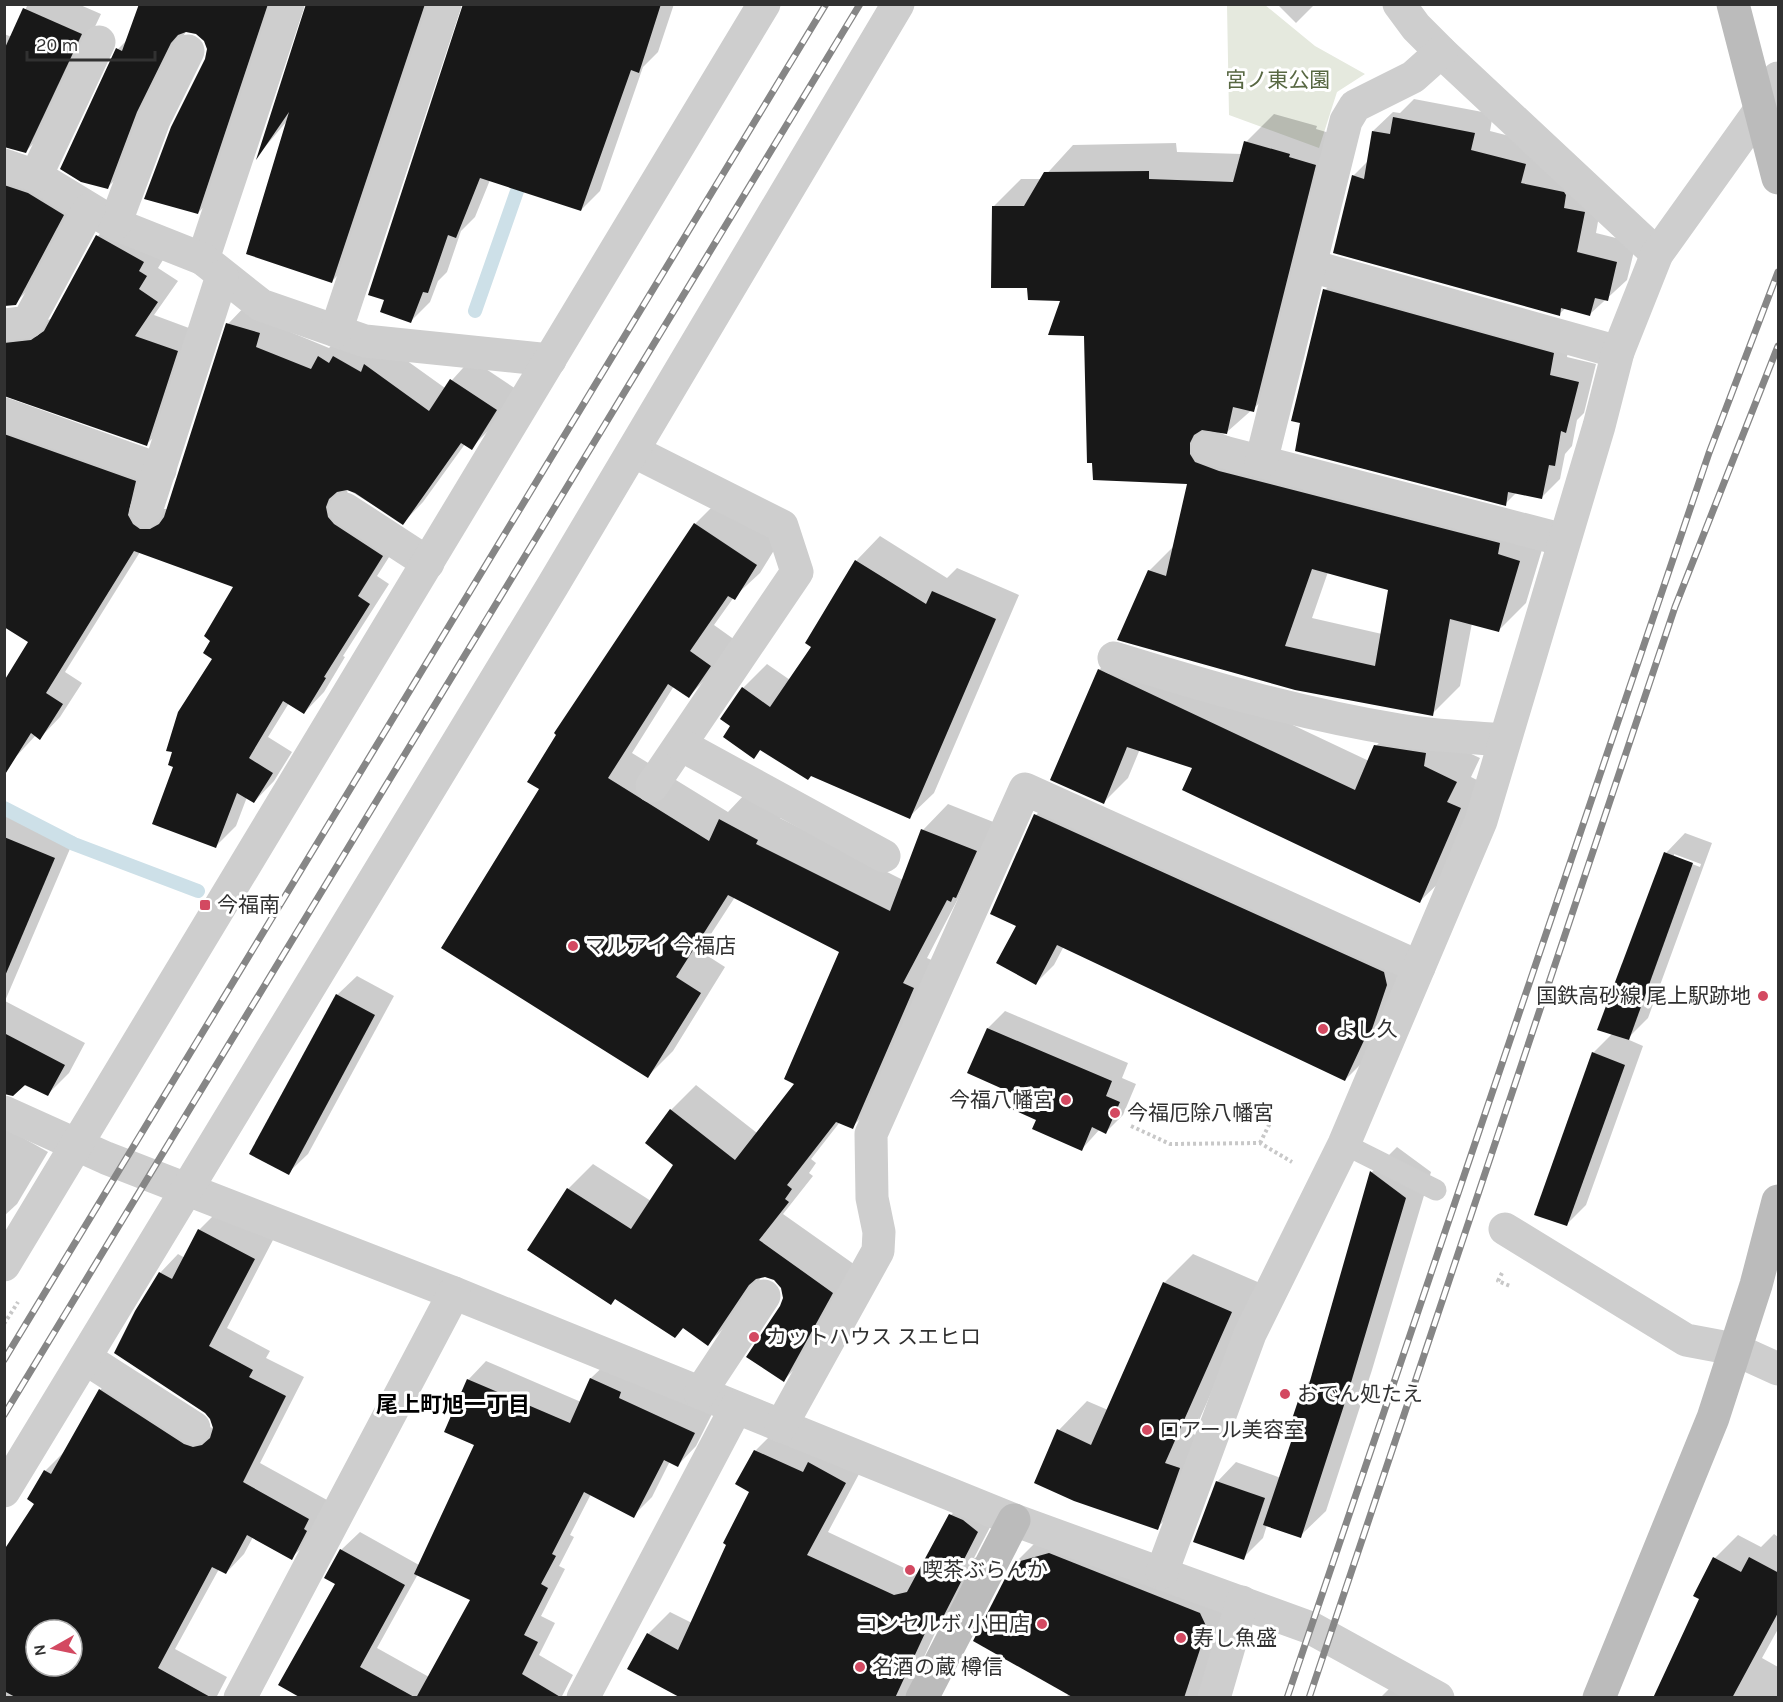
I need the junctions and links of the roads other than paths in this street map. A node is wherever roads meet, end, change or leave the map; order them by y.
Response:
1 (288, 4) edge
2 (445, 4) edge
3 (764, 4) edge
4 (898, 4) edge
5 (1399, 4) edge
6 (1733, 4) edge
7 (99, 42) dead end
8 (188, 51) dead end
9 (1441, 52) junction
10 (1779, 78) edge
11 (1760, 110) junction
12 (4, 165) edge
13 (36, 176) junction
14 (1779, 177) edge
15 (102, 217) junction
16 (1657, 254) junction
17 (1311, 266) junction
18 (213, 267) junction
19 (4, 325) edge
20 (336, 331) junction
21 (1618, 352) junction
22 (550, 360) junction
23 (4, 414) edge
24 (1208, 447) dead end
25 (633, 451) junction
26 (1261, 462) junction
27 (160, 470) junction
28 (345, 509) dead end
29 (146, 511) dead end
30 (1564, 540) junction
31 (428, 563) junction
32 (1114, 658) dead end
33 (1504, 740) junction
34 (681, 745) junction
35 (652, 786) dead end
36 (884, 856) dead end
37 (1419, 967) junction
38 (4, 1112) edge
39 (1344, 1144) junction
40 (77, 1145) junction
41 (187, 1189) junction
42 (1436, 1190) dead end
43 (1779, 1201) edge
44 (1505, 1228) dead end
45 (4, 1265) edge
46 (454, 1293) junction
47 (764, 1296) dead end
48 (1734, 1349) junction
49 (85, 1358) junction
50 (1779, 1369) edge
51 (700, 1393) junction
52 (736, 1408) junction
53 (781, 1426) junction
54 (194, 1428) dead end
55 (4, 1491) edge
56 (1014, 1520) junction
57 (1162, 1572) junction
58 (1242, 1602) junction
59 (240, 1698) edge
60 (583, 1698) edge
61 (922, 1698) edge
62 (1214, 1698) edge
63 (1438, 1698) edge
64 (1599, 1698) edge

1 - 18 street
2 - 20 street
3 - 22 street
4 - 25 street
5 - 9 street
6 - 11 street
7 - 13 street
8 - 15 street
9 - 16 street
9 - 17 street
10 - 11 street
11 - 14 street
11 - 16 street
12 - 13 street
13 - 15 street
15 - 18 street
15 - 19 street
16 - 21 street
17 - 21 street
17 - 26 street
18 - 20 street
18 - 27 street
20 - 22 street
21 - 30 street
22 - 31 street
23 - 27 street
24 - 26 street
25 - 34 street
25 - 41 street
26 - 30 street
27 - 29 street
28 - 31 street
30 - 33 street
31 - 40 street
32 - 33 street
33 - 37 street
34 - 35 street
34 - 36 street
37 - 39 street
37 - 53 street
38 - 40 street
39 - 42 lane
39 - 57 street
40 - 41 street
40 - 45 street
41 - 46 street
41 - 49 street
43 - 48 street
44 - 48 street
46 - 51 street
46 - 59 street
47 - 51 street
48 - 50 street
48 - 64 street
49 - 54 street
49 - 55 street
51 - 52 street
52 - 53 street
52 - 60 street
53 - 56 street
56 - 57 street
56 - 61 street
57 - 58 street
58 - 62 street
58 - 63 street

